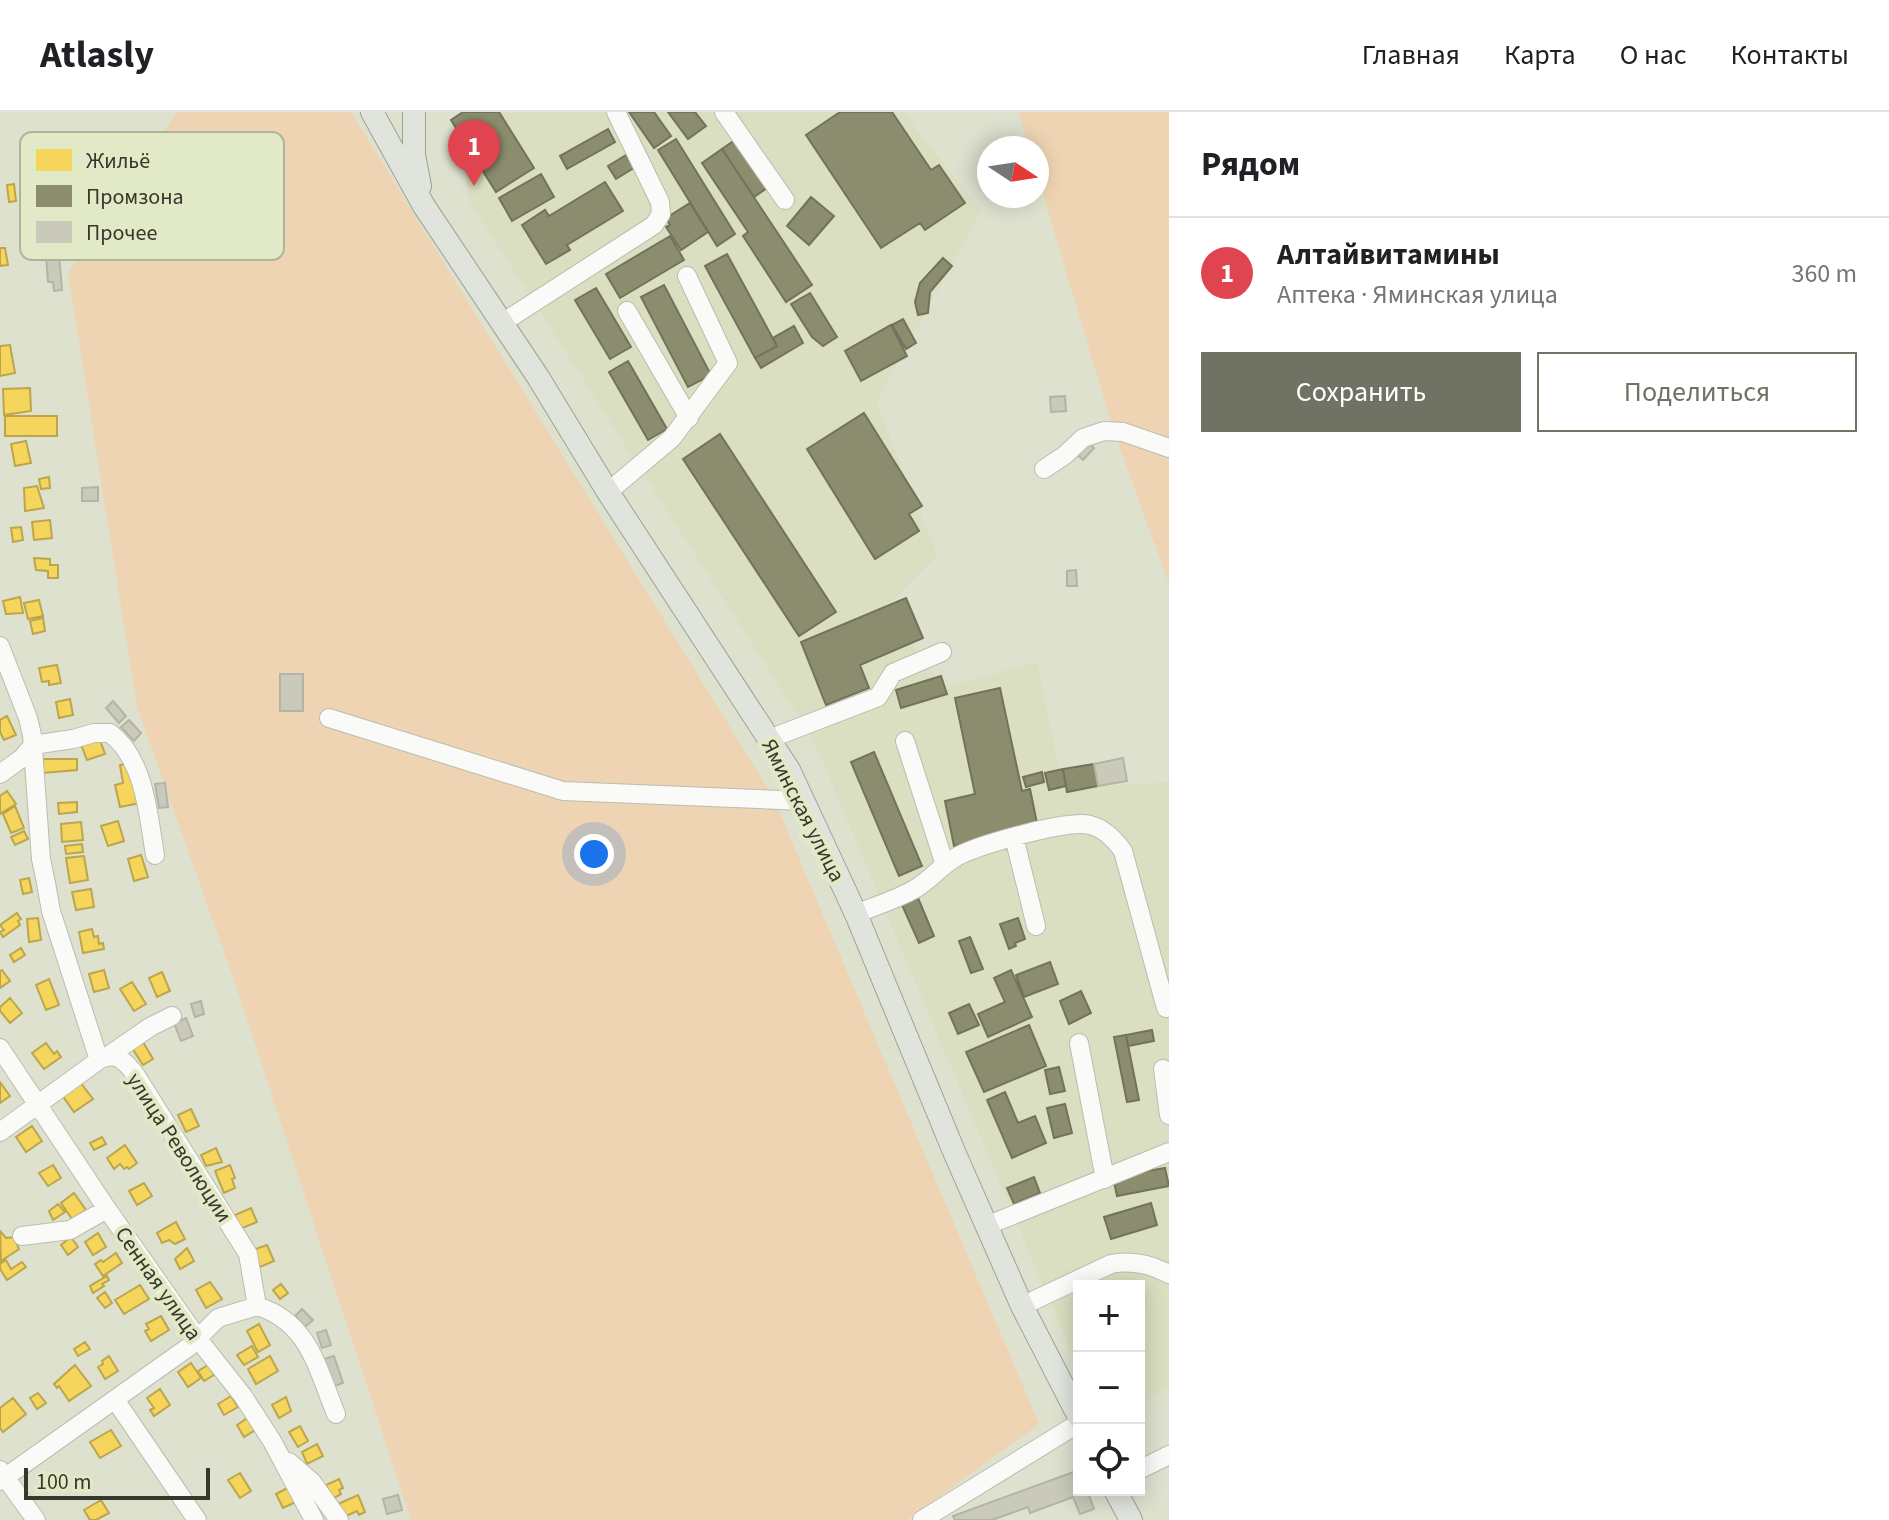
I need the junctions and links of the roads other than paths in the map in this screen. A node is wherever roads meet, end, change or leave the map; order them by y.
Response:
1 (372, 112) edge
2 (414, 112) edge
3 (616, 112) edge
4 (724, 112) edge
5 (785, 200) dead end
6 (424, 206) junction
7 (687, 276) dead end
8 (627, 311) dead end
9 (502, 323) junction
10 (689, 418) junction
11 (1169, 448) edge
12 (1044, 469) dead end
13 (608, 492) junction
14 (0, 646) edge
15 (942, 652) dead end
16 (329, 718) dead end
17 (769, 739) junction
18 (905, 741) dead end
19 (33, 745) junction
20 (0, 774) edge
21 (804, 801) junction
22 (1014, 837) junction
23 (155, 855) dead end
24 (945, 865) junction
25 (856, 914) junction
26 (1036, 926) dead end
27 (1166, 1008) dead end
28 (172, 1016) dead end
29 (1079, 1043) dead end
30 (0, 1048) edge
31 (103, 1058) junction
32 (1163, 1069) dead end
33 (39, 1103) junction
34 (1169, 1115) edge
35 (0, 1132) edge
36 (1169, 1152) edge
37 (1105, 1179) junction
38 (107, 1209) junction
39 (986, 1226) junction
40 (22, 1236) dead end
41 (1169, 1274) edge
42 (257, 1306) junction
43 (1022, 1306) junction
44 (198, 1339) junction
45 (116, 1401) junction
46 (1073, 1405) edge
47 (336, 1414) dead end
48 (1077, 1424) edge
49 (1169, 1455) edge
50 (281, 1456) junction
51 (1145, 1467) edge
52 (2, 1476) edge
53 (1118, 1496) edge
54 (36, 1520) edge
55 (197, 1520) edge
56 (314, 1520) edge
57 (339, 1520) edge
58 (922, 1520) edge
59 (1131, 1520) edge

1 - 6 main road, Яминская улица
2 - 6 main road
3 - 9 street
4 - 5 street
6 - 9 main road, Яминская улица
7 - 10 street
8 - 10 street
9 - 13 main road, Яминская улица
10 - 13 street
11 - 12 street
13 - 17 main road, Яминская улица
14 - 19 street, улица Революции
15 - 17 street
16 - 21 street
17 - 21 main road, Яминская улица
18 - 24 street
19 - 20 street
19 - 23 street
19 - 31 street, улица Революции
21 - 25 main road, Яминская улица
22 - 24 street
22 - 26 street
22 - 27 street
24 - 25 street
25 - 39 main road, Яминская улица
28 - 31 street
29 - 37 street
30 - 33 street, Сенная улица
31 - 33 street
31 - 42 street, улица Революции
32 - 34 street
33 - 35 street
33 - 38 street, Сенная улица
36 - 37 street
37 - 39 street
38 - 40 street
38 - 44 street, Сенная улица
39 - 43 main road, Яминская улица
41 - 43 street
42 - 44 street
42 - 47 street
43 - 46 main road, Яминская улица
44 - 45 street
44 - 50 street, Сенная улица
45 - 52 street
45 - 55 street
48 - 58 street
49 - 51 street
50 - 56 street, Сенная улица
50 - 57 street
52 - 54 street
53 - 59 main road

